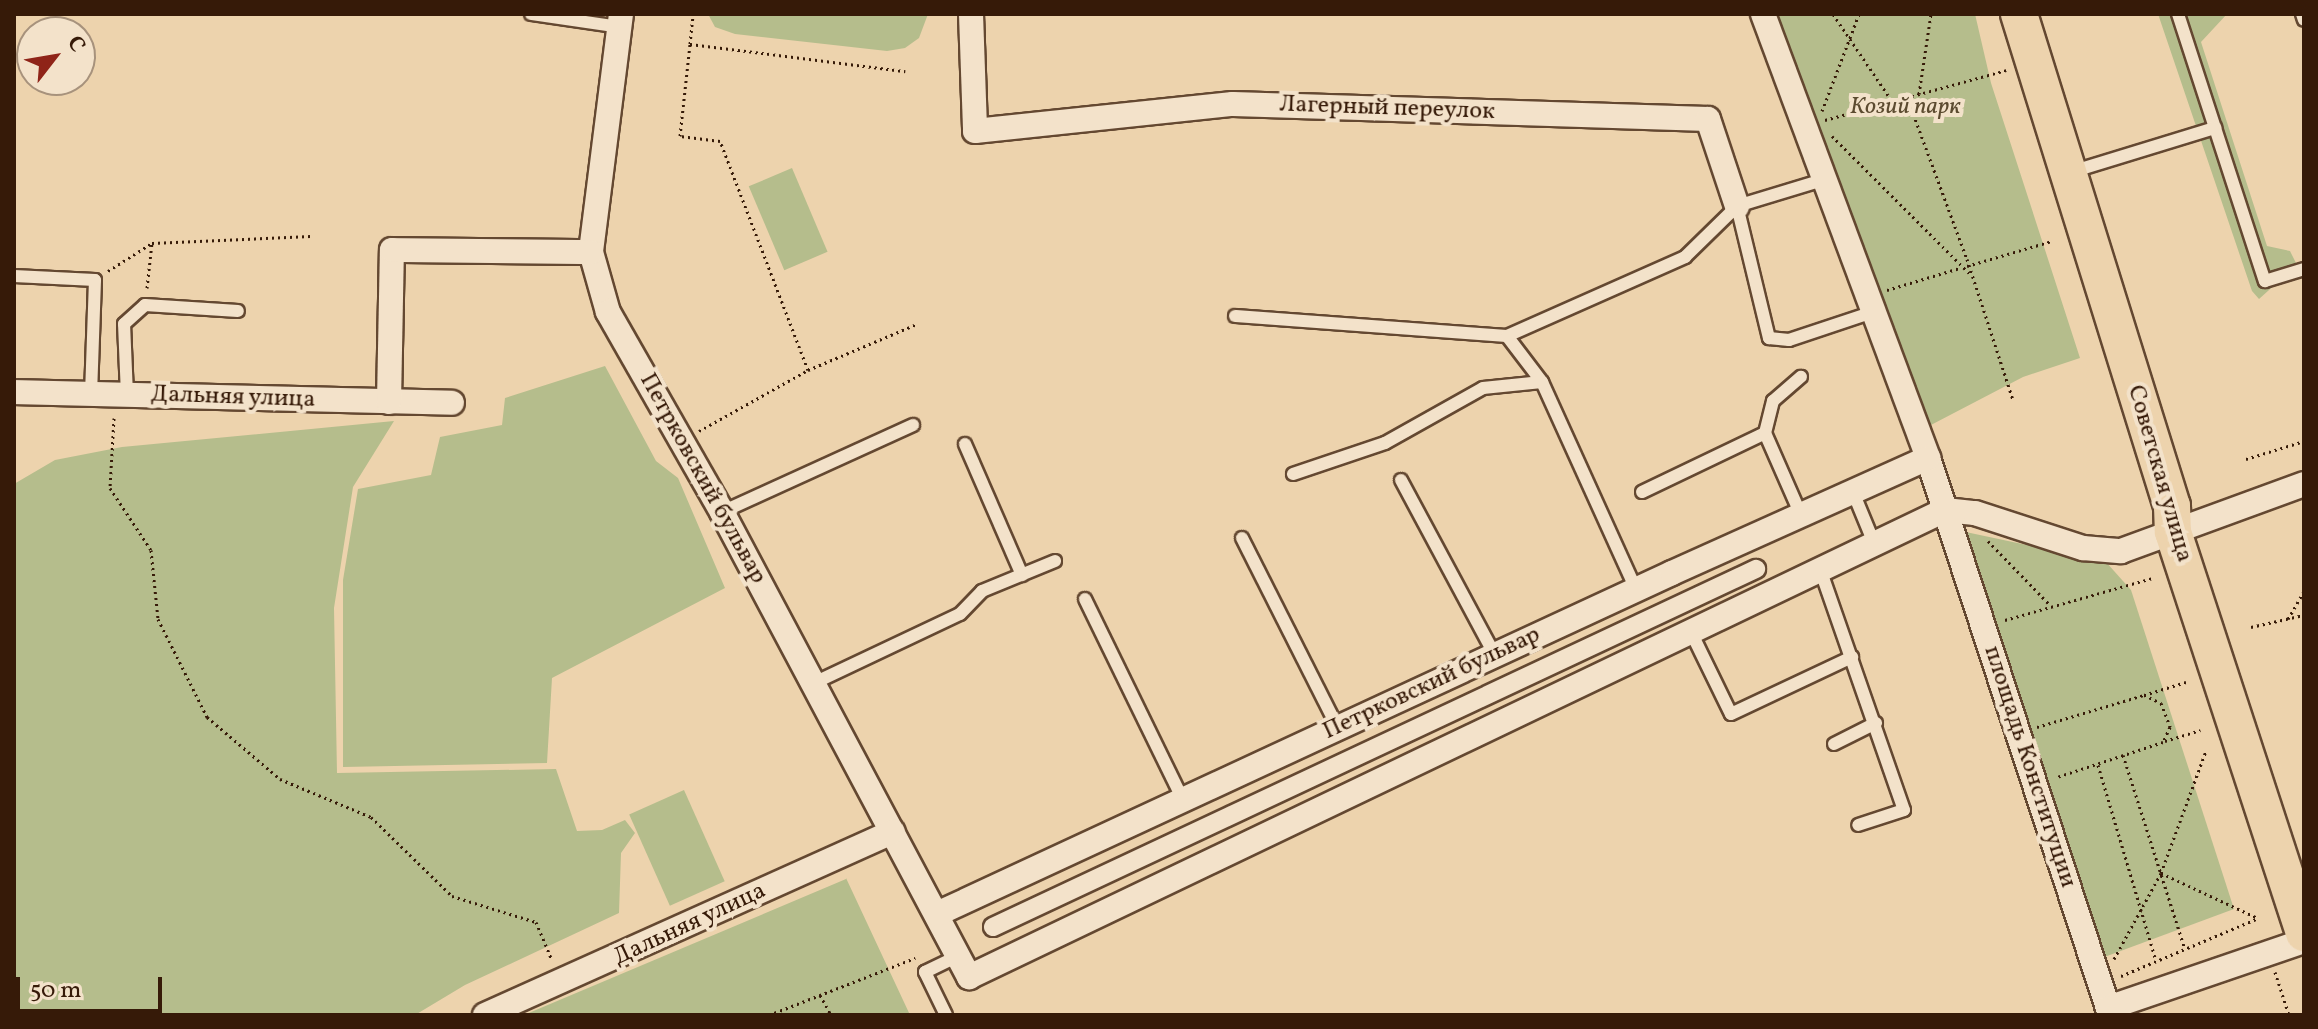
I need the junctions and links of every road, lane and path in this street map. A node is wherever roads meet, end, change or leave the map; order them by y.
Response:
1 (531, 14) edge
2 (693, 14) edge
3 (971, 14) edge
4 (1763, 14) edge
5 (1833, 14) edge
6 (1859, 14) edge
7 (1931, 14) edge
8 (2019, 14) edge
9 (2178, 14) edge
10 (621, 20) edge
11 (1850, 39) junction
12 (690, 44) junction
13 (2006, 70) dead end
14 (905, 71) dead end
15 (1919, 94) junction
16 (1907, 97) junction
17 (1892, 101) junction
18 (1834, 118) dead end
19 (1818, 122) dead end
20 (2215, 128) junction
21 (1829, 133) dead end
22 (2068, 173) junction
23 (1826, 179) junction
24 (1737, 206) junction
25 (311, 236) dead end
26 (2052, 241) dead end
27 (152, 243) junction
28 (591, 252) junction
29 (1969, 265) junction
30 (1961, 268) junction
31 (2304, 269) edge
32 (14, 276) edge
33 (1973, 277) junction
34 (95, 280) junction
35 (1871, 304) junction
36 (145, 305) junction
37 (238, 311) dead end
38 (1235, 316) dead end
39 (917, 324) dead end
40 (1507, 336) junction
41 (808, 370) junction
42 (1801, 377) dead end
43 (1542, 382) junction
44 (14, 392) edge
45 (91, 394) junction
46 (123, 394) junction
47 (2013, 400) dead end
48 (389, 402) junction
49 (452, 403) dead end
50 (913, 425) dead end
51 (1765, 433) junction
52 (682, 441) junction
53 (2304, 441) edge
54 (965, 444) dead end
55 (1928, 458) junction
56 (2246, 459) dead end
57 (1293, 474) dead end
58 (1401, 480) dead end
59 (2304, 484) edge
60 (1642, 492) dead end
61 (1853, 492) junction
62 (1945, 508) junction
63 (722, 512) junction
64 (1801, 515) junction
65 (2173, 532) junction
66 (1242, 538) dead end
67 (1987, 541) dead end
68 (1874, 543) junction
69 (1055, 561) dead end
70 (1756, 569) dead end
71 (1820, 569) junction
72 (1022, 575) junction
73 (2152, 578) dead end
74 (1636, 589) junction
75 (2304, 591) edge
76 (1085, 599) dead end
77 (2051, 606) junction
78 (2304, 615) edge
79 (2288, 619) junction
80 (1984, 626) junction
81 (2251, 627) dead end
82 (1690, 630) junction
83 (1495, 655) junction
84 (1852, 657) junction
85 (2186, 682) dead end
86 (814, 683) junction
87 (2144, 695) junction
88 (1876, 723) junction
89 (1338, 728) junction
90 (2200, 730) dead end
91 (2018, 733) junction
92 (2163, 742) junction
93 (1834, 744) dead end
94 (2206, 751) dead end
95 (2123, 755) junction
96 (2098, 764) junction
97 (2035, 784) junction
98 (1183, 800) junction
99 (1858, 825) dead end
100 (893, 832) junction
101 (2161, 873) junction
102 (2142, 913) junction
103 (937, 914) junction
104 (993, 927) dead end
105 (2304, 933) edge
106 (2304, 941) edge
107 (2184, 947) junction
108 (2106, 952) dead end
109 (2269, 953) junction
110 (960, 959) junction
111 (2156, 961) junction
112 (2114, 979) dead end
113 (562, 983) junction
114 (820, 995) junction
115 (2110, 1011) edge
116 (485, 1015) edge
117 (769, 1015) edge
118 (831, 1015) edge
119 (946, 1015) edge
120 (2289, 1015) edge

1 - 10 lane
2 - 12 path
3 - 24 street, Лагерный переулок
4 - 23 street
5 - 11 path
6 - 11 path
7 - 15 path
8 - 22 main road, Советская улица
9 - 20 lane
10 - 28 street, Петрковский бульвар
11 - 17 path
11 - 19 path
12 - 14 path
12 - 41 path
13 - 15 path
15 - 16 path
16 - 17 path
16 - 29 path
17 - 18 path
20 - 22 lane
20 - 31 lane
21 - 30 path
22 - 65 main road, Советская улица
23 - 24 lane
23 - 35 street
24 - 35 lane
24 - 40 lane
25 - 27 path
26 - 29 path
27 - 34 path
27 - 36 path
28 - 48 street
28 - 52 street, Петрковский бульвар
29 - 30 path
29 - 33 path
30 - 33 path
30 - 35 path
32 - 34 lane
33 - 47 path
34 - 45 lane
35 - 55 street
36 - 37 lane
36 - 46 lane
38 - 40 lane
39 - 41 path
40 - 43 lane
41 - 52 path
42 - 51 lane
43 - 57 lane
43 - 74 lane
44 - 45 street, Дальняя улица
45 - 46 street, Дальняя улица
46 - 48 street, Дальняя улица
46 - 113 path
48 - 49 street, Дальняя улица
50 - 63 lane
51 - 60 lane
51 - 64 lane
52 - 63 street, Петрковский бульвар
53 - 56 path
54 - 72 lane
55 - 61 street, Петрковский бульвар
55 - 62 street, площадь Конституции
58 - 83 lane
59 - 65 street
61 - 64 street, Петрковский бульвар
61 - 68 lane
62 - 65 street
62 - 68 street
62 - 80 street, площадь Конституции
63 - 86 street, Петрковский бульвар
64 - 74 street, Петрковский бульвар
65 - 105 main road, Советская улица
66 - 89 lane
67 - 77 path
68 - 71 street
69 - 72 lane
70 - 104 street
71 - 82 street
71 - 84 lane
72 - 86 lane
73 - 77 path
74 - 83 street, Петрковский бульвар
75 - 79 path
76 - 98 lane
77 - 80 path
78 - 79 path
79 - 81 path
80 - 91 street, площадь Конституции
82 - 84 lane
82 - 110 street
83 - 89 street, Петрковский бульвар
84 - 88 lane
85 - 87 path
86 - 100 street, Петрковский бульвар
87 - 91 path
87 - 92 path
88 - 93 lane
88 - 99 lane
89 - 98 street, Петрковский бульвар
90 - 92 path
91 - 97 street, площадь Конституции
92 - 95 path
94 - 101 path
95 - 96 path
95 - 101 path
96 - 97 path
96 - 102 path
97 - 115 street, площадь Конституции
98 - 103 street, Петрковский бульвар
100 - 103 street, Петрковский бульвар
100 - 113 street, Дальняя улица
101 - 102 path
101 - 107 path
101 - 107 path
102 - 108 path
102 - 111 path
103 - 110 street, Петрковский бульвар
106 - 109 street, площадь Конституции
107 - 111 path
109 - 115 street, площадь Конституции
109 - 120 path
110 - 114 path
110 - 119 lane
111 - 112 path
113 - 116 street, Дальняя улица
114 - 117 path
114 - 118 path

